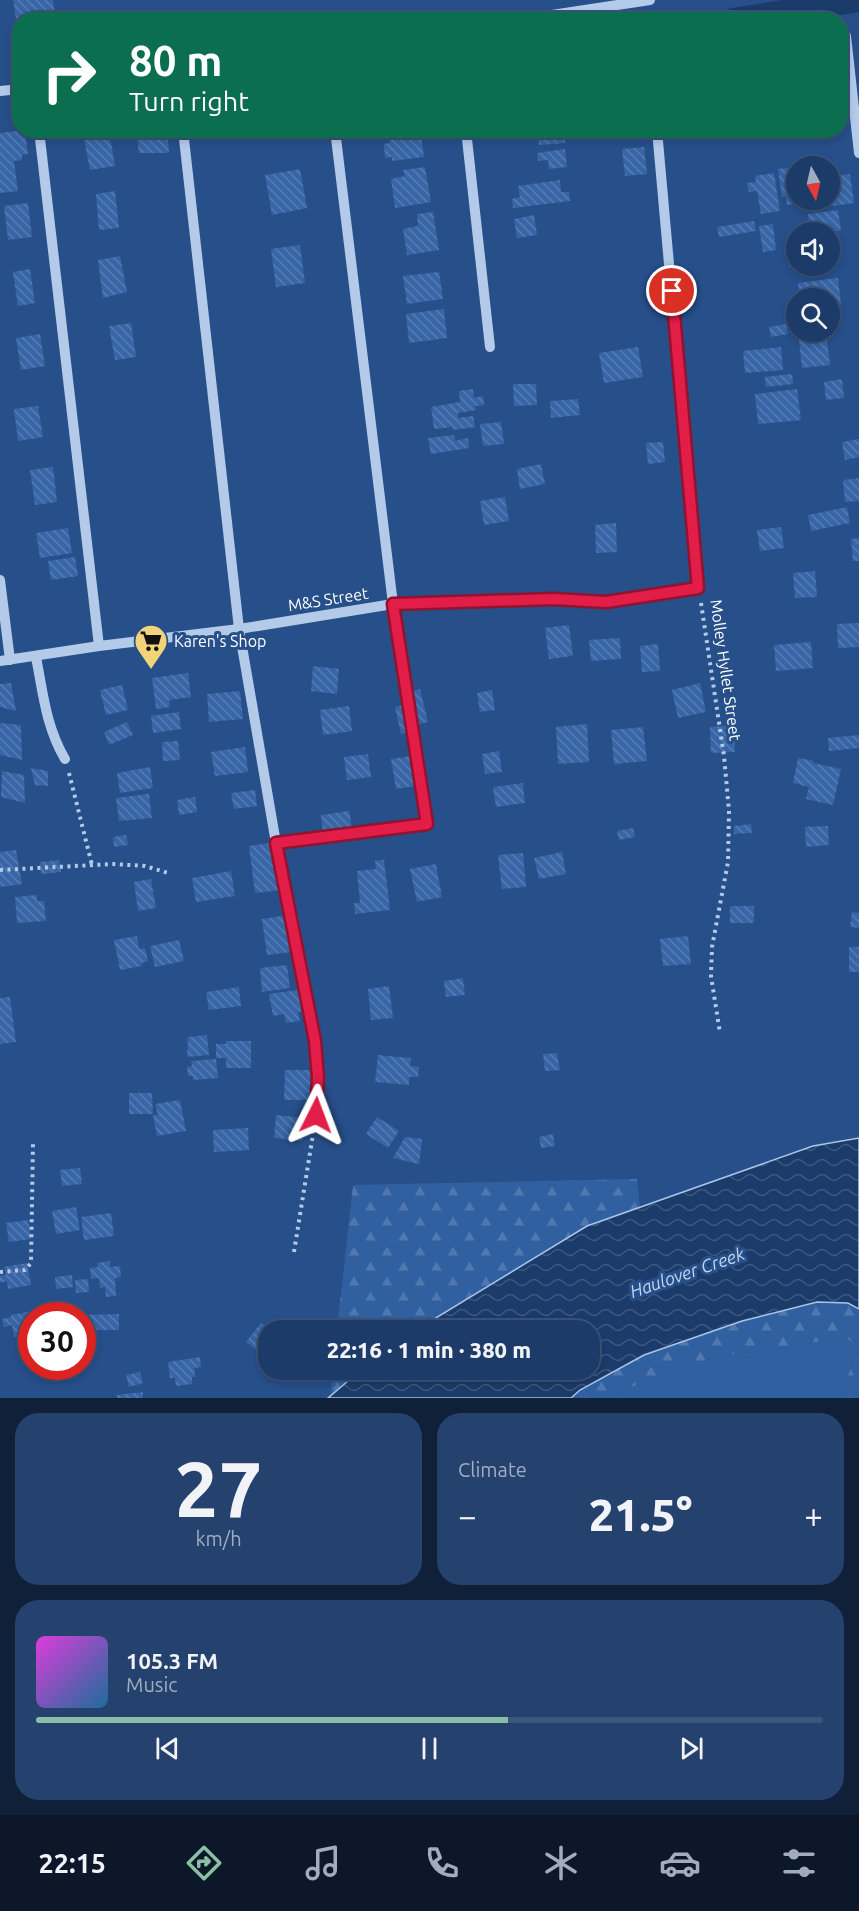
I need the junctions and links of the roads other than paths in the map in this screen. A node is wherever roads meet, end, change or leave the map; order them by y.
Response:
1 (650, 0) edge
2 (571, 12) edge
3 (848, 73) edge
4 (40, 138) edge
5 (184, 138) edge
6 (336, 138) edge
7 (467, 138) edge
8 (658, 138) edge
9 (859, 153) edge
10 (490, 347) dead end
11 (0, 580) edge
12 (698, 588) joint
13 (393, 604) junction
14 (239, 628) junction
15 (99, 646) junction
16 (36, 657) junction
17 (5, 661) edge
18 (65, 759) road end
19 (276, 843) junction
20 (316, 1115) road end

1 - 2 street
3 - 9 street
4 - 15 street
5 - 14 street
6 - 13 street
7 - 10 street
8 - 12 street, Molley Hyllet Street
11 - 17 street
12 - 13 street, M&S Street
13 - 14 street, M&S Street
13 - 19 street
14 - 15 street, M&S Street
14 - 19 street
15 - 16 street, M&S Street
16 - 17 street, M&S Street
16 - 18 street
19 - 20 street

